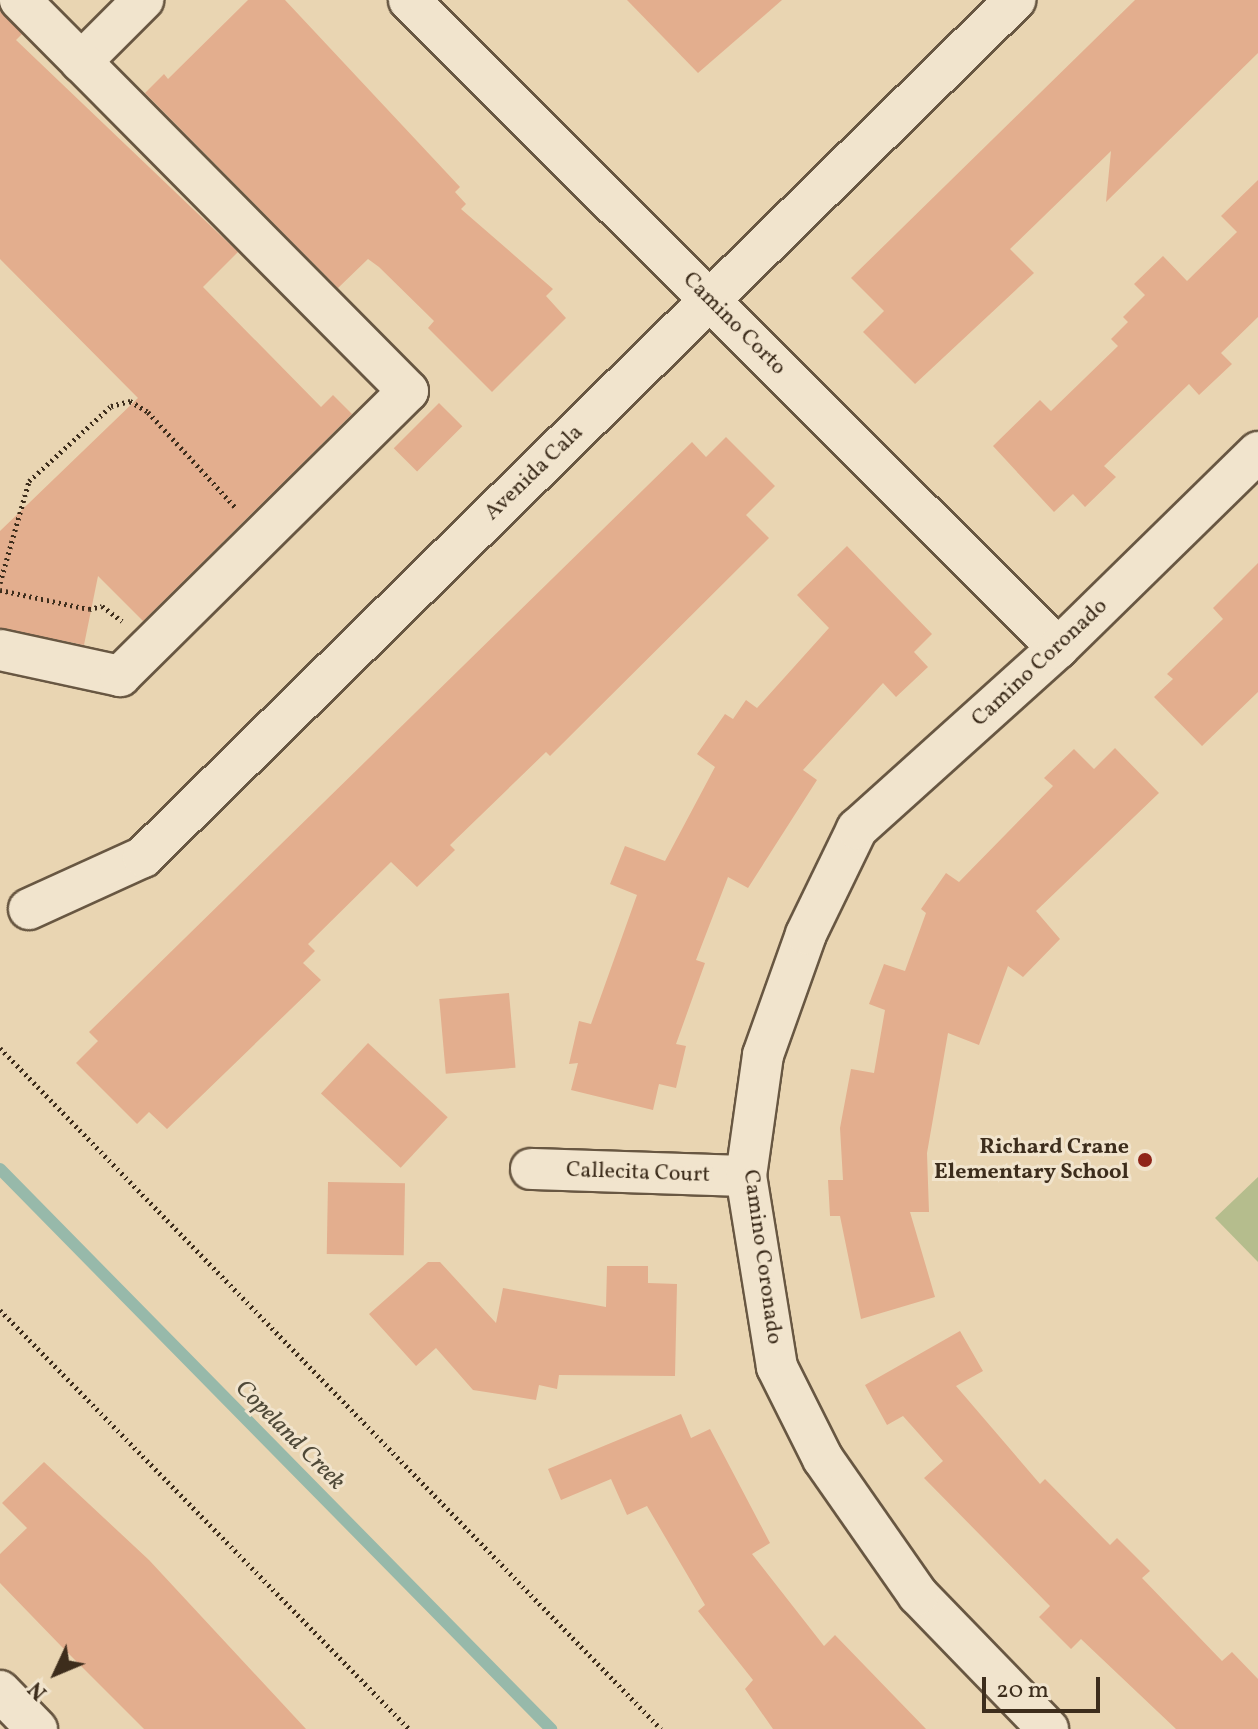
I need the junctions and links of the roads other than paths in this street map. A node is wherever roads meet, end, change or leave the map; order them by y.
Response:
1 (20, 0) edge
2 (143, 0) edge
3 (409, 0) edge
4 (1015, 0) edge
5 (81, 62) junction
6 (710, 300) junction
7 (1258, 452) edge
8 (1058, 648) junction
9 (0, 650) edge
10 (29, 909) dead end
11 (531, 1169) dead end
12 (746, 1176) junction
13 (0, 1691) edge
14 (37, 1729) edge
15 (1048, 1729) edge

1 - 5 street
2 - 5 street
3 - 6 street, Camino Corto
4 - 6 street, Avenida Cala
5 - 9 street
6 - 8 street, Camino Corto
6 - 10 street, Avenida Cala
7 - 8 street, Camino Coronado
8 - 12 street, Camino Coronado
11 - 12 street, Callecita Court
12 - 15 street, Camino Coronado
13 - 14 street

